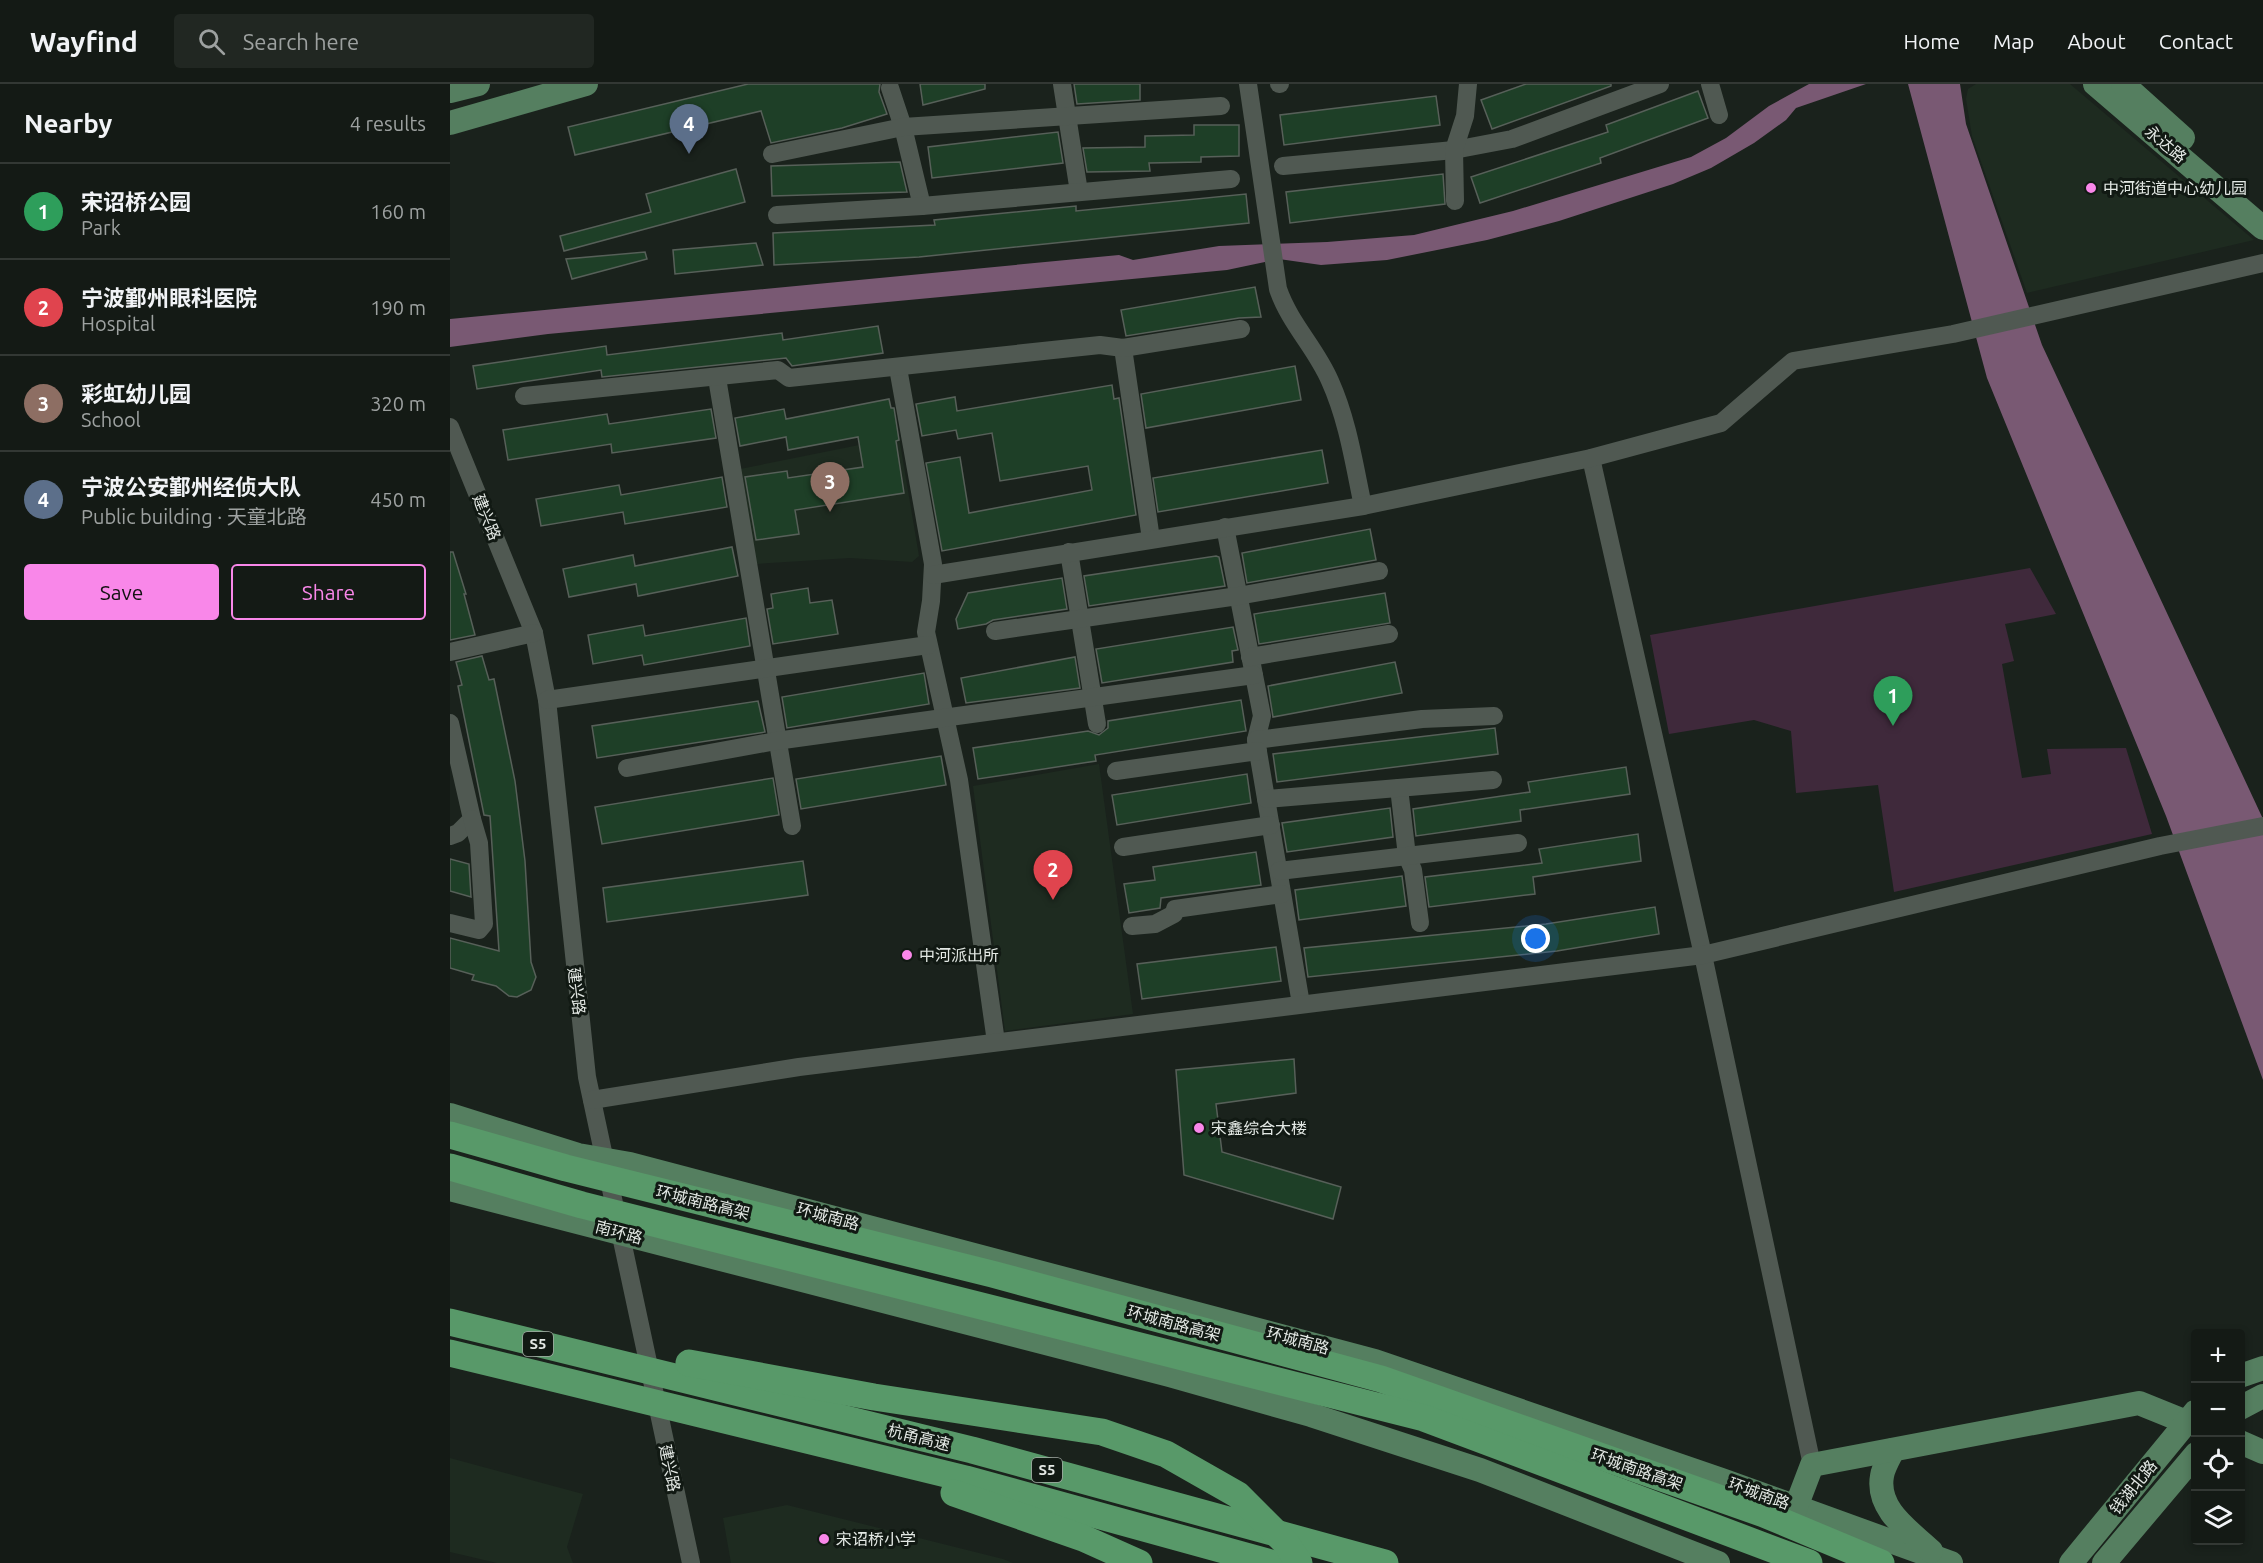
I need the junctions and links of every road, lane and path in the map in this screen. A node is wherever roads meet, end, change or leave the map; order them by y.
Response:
1 (478, 84) edge
2 (586, 84) edge
3 (1062, 84) edge
4 (1248, 84) edge
5 (1468, 84) edge
6 (1660, 84) edge
7 (1710, 84) edge
8 (2095, 84) edge
9 (2123, 84) edge
10 (890, 88) dead end
11 (450, 92) edge
12 (1221, 106) dead end
13 (1066, 115) junction
14 (1719, 115) dead end
15 (450, 123) edge
16 (903, 127) junction
17 (1454, 150) junction
18 (772, 154) dead end
19 (1283, 166) dead end
20 (1231, 179) dead end
21 (1079, 192) junction
22 (1455, 201) dead end
23 (922, 206) junction
24 (2263, 209) edge
25 (777, 214) dead end
26 (2263, 228) edge
27 (2263, 263) edge
28 (1241, 330) dead end
29 (1123, 348) junction
30 (897, 368) junction
31 (717, 378) junction
32 (524, 396) dead end
33 (450, 427) edge
34 (1591, 458) junction
35 (1363, 506) junction
36 (1225, 527) junction
37 (1151, 539) junction
38 (1069, 552) junction
39 (1379, 571) dead end
40 (933, 575) junction
41 (1238, 596) junction
42 (1080, 619) junction
43 (996, 631) dead end
44 (534, 633) junction
45 (1389, 634) dead end
46 (928, 645) junction
47 (450, 652) edge
48 (1252, 666) junction
49 (763, 669) junction
50 (1093, 697) junction
51 (547, 700) junction
52 (1494, 716) dead end
53 (944, 718) junction
54 (450, 723) edge
55 (1097, 724) dead end
56 (776, 741) junction
57 (1257, 745) junction
58 (627, 768) dead end
59 (1116, 771) dead end
60 (1492, 780) dead end
61 (1399, 788) junction
62 (1266, 799) junction
63 (472, 819) junction
64 (1271, 825) junction
65 (792, 826) dead end
66 (2263, 826) edge
67 (450, 836) edge
68 (1518, 843) dead end
69 (1123, 847) dead end
70 (1407, 856) junction
71 (1279, 871) junction
72 (1282, 894) junction
73 (450, 923) edge
74 (1420, 923) dead end
75 (1131, 926) dead end
76 (1703, 955) junction
77 (1301, 1004) junction
78 (996, 1042) junction
79 (592, 1100) junction
80 (450, 1114) edge
81 (450, 1136) edge
82 (450, 1167) edge
83 (450, 1189) edge
84 (450, 1321) edge
85 (450, 1353) edge
86 (705, 1376) junction
87 (2191, 1416) edge
88 (788, 1436) junction
89 (2245, 1444) edge
90 (1893, 1450) junction
91 (2263, 1452) edge
92 (2191, 1460) edge
93 (1812, 1466) junction
94 (1797, 1507) junction
95 (1944, 1560) edge
96 (691, 1563) edge
97 (1139, 1563) edge
98 (1271, 1563) edge
99 (1299, 1563) edge
100 (1385, 1563) edge
101 (1718, 1563) edge
102 (1773, 1563) edge
103 (1809, 1563) edge
104 (1881, 1563) edge
105 (2071, 1563) edge
106 (2104, 1563) edge

1 - 11 main road
2 - 15 main road
3 - 13 street
4 - 35 street
5 - 17 street
6 - 17 street
7 - 14 street
8 - 26 main road, 永达路
9 - 24 main road, 永达路
10 - 16 street
12 - 13 street
13 - 16 street
13 - 21 street
16 - 18 street
16 - 23 street
17 - 19 street
17 - 22 street
20 - 21 street
21 - 23 street
23 - 25 street
27 - 34 street
28 - 29 street
29 - 30 street
29 - 37 street
30 - 31 street
30 - 40 street
31 - 32 street
31 - 49 street
33 - 44 street, 建兴路
34 - 35 street
34 - 76 street
35 - 36 street
36 - 37 street
36 - 41 street
37 - 38 street
38 - 40 street
38 - 42 street
39 - 41 street
40 - 46 street
41 - 42 street
41 - 48 street
42 - 43 street
42 - 50 street
44 - 47 street
44 - 51 street, 建兴路
45 - 48 street
46 - 49 street
46 - 53 street
48 - 50 street
48 - 57 street
49 - 51 street
49 - 56 street
50 - 53 street
50 - 55 street
51 - 79 street, 建兴路
52 - 57 street
53 - 56 street
53 - 78 street
54 - 63 street
56 - 58 street
56 - 65 street
57 - 59 street
57 - 62 street
60 - 61 street
61 - 62 street
61 - 70 street
62 - 64 street
63 - 67 street
63 - 73 street
64 - 69 street
64 - 71 street
66 - 76 street
68 - 70 street
70 - 71 street
70 - 74 street
71 - 72 street
72 - 75 street
72 - 77 street
76 - 77 street
76 - 93 street
77 - 78 street
78 - 79 street
79 - 96 street, 建兴路
80 - 94 main road, 环城南路
81 - 104 highway, 环城南路高架
82 - 103 highway, 环城南路高架
83 - 101 main road, 南环路
84 - 86 highway, 杭甬高速 / S5
85 - 88 highway, 杭甬高速 / S5
86 - 99 highway
86 - 100 highway, 杭甬高速 / S5
87 - 90 main road
87 - 105 main road, 钱湖北路
88 - 97 highway
88 - 98 highway, 杭甬高速 / S5
89 - 91 main road
90 - 93 main road
90 - 95 main road
92 - 106 main road, 钱湖北路
93 - 94 main road
94 - 95 main road, 环城南路
94 - 102 main road

